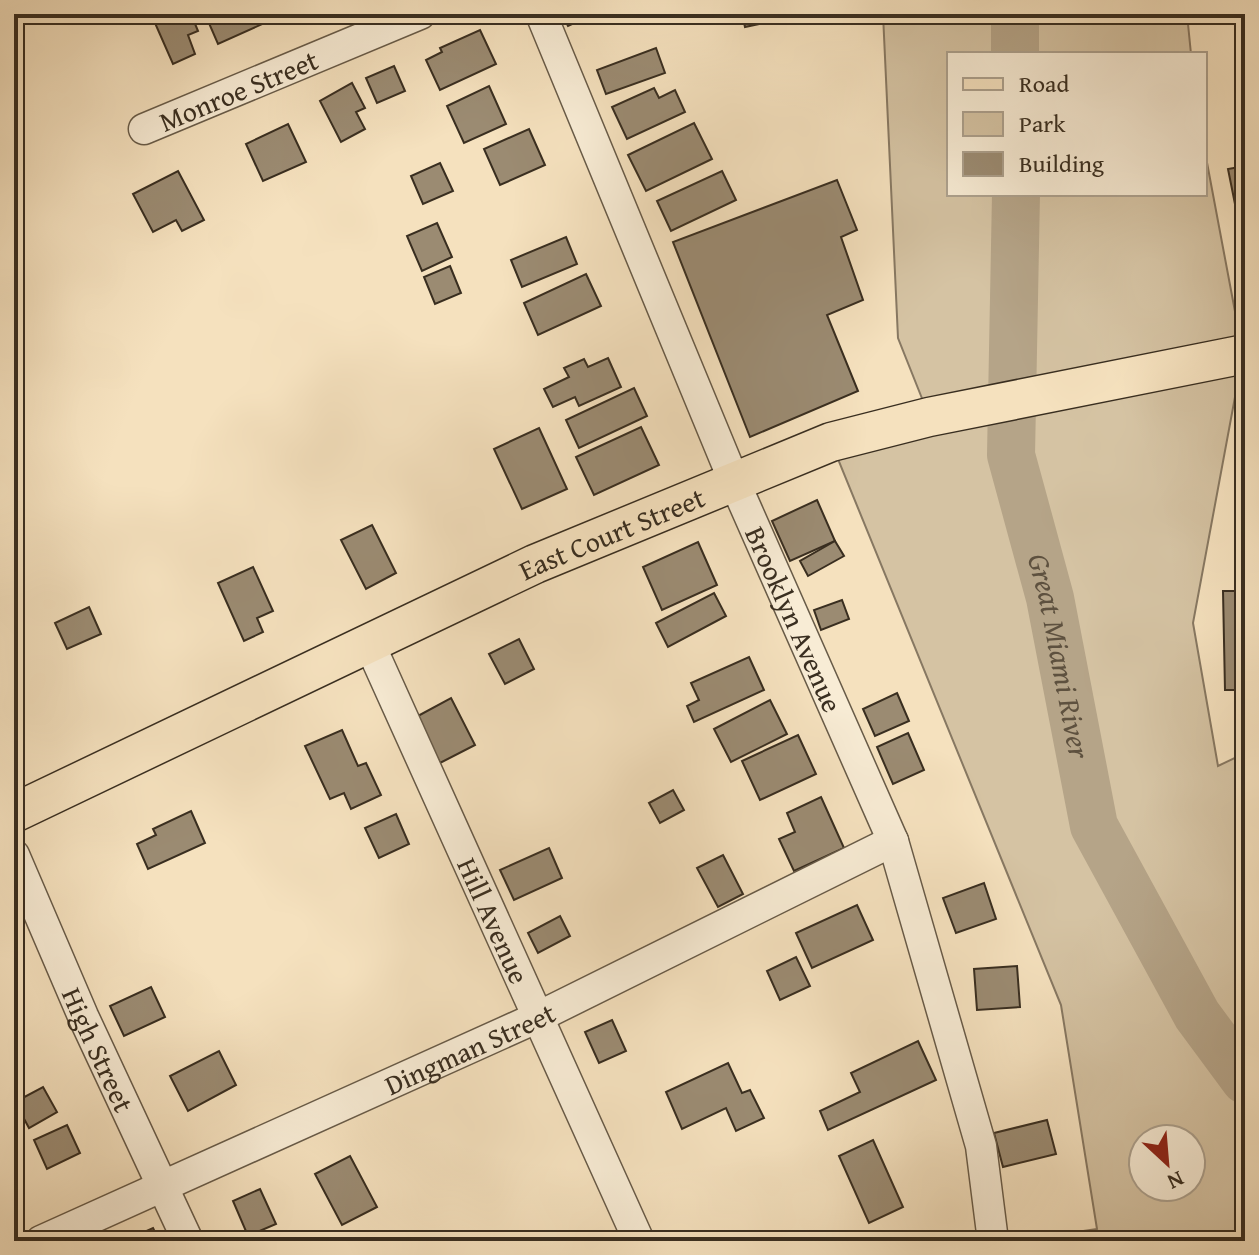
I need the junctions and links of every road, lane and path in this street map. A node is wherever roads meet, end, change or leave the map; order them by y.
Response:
1 (420, 14) edge
2 (541, 14) edge
3 (144, 129) dead end
4 (1244, 354) edge
5 (734, 481) junction
6 (370, 645) junction
7 (14, 813) edge
8 (893, 841) junction
9 (14, 855) edge
10 (536, 1018) junction
11 (163, 1186) junction
12 (41, 1241) edge
13 (188, 1241) edge
14 (639, 1241) edge
15 (993, 1241) edge

1 - 3 street, Monroe Street
2 - 5 street, Brooklyn Avenue
4 - 5 main road, East Court Street
5 - 6 main road, East Court Street
5 - 8 street, Brooklyn Avenue
6 - 7 main road, East Court Street
6 - 10 street, Hill Avenue
8 - 10 street, Dingman Street
8 - 15 street, Brooklyn Avenue
9 - 11 street, High Street
10 - 11 street, Dingman Street
10 - 14 street, Hill Avenue
11 - 12 street, Dingman Street
11 - 13 street, High Street

